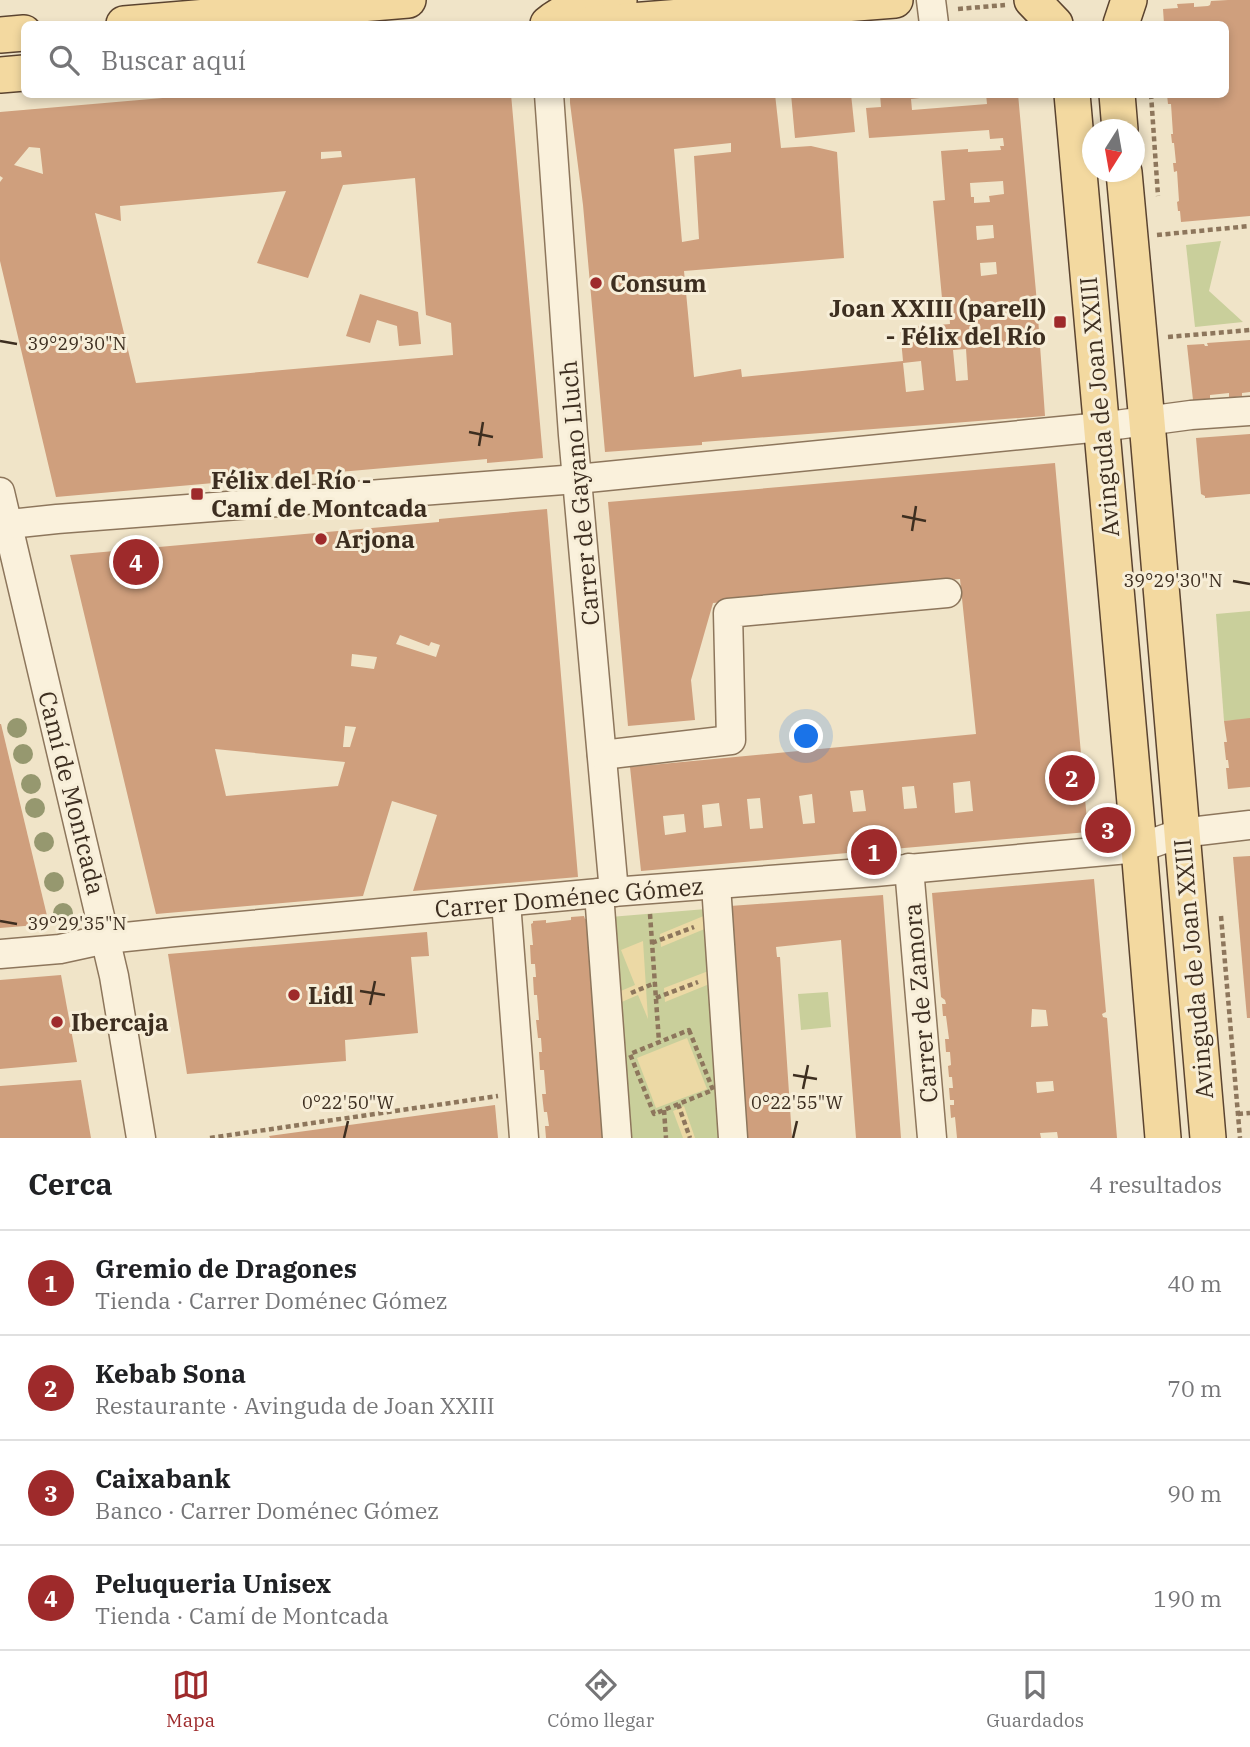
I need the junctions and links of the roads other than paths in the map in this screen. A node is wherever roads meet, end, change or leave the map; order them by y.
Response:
1 (408, 0) edge
2 (633, 0) edge
3 (894, 0) edge
4 (931, 0) edge
5 (1032, 0) edge
6 (223, 8) edge
7 (143, 21) edge
8 (551, 21) edge
9 (630, 21) edge
10 (934, 21) edge
11 (1052, 21) edge
12 (21, 33) edge
13 (0, 35) edge
14 (21, 73) edge
15 (0, 75) edge
16 (549, 98) edge
17 (1072, 98) edge
18 (1117, 98) edge
19 (1119, 119) edge
20 (1125, 182) edge
21 (1250, 411) edge
22 (1147, 422) junction
23 (1101, 427) junction
24 (577, 480) junction
25 (0, 492) edge
26 (4, 524) edge
27 (947, 593) dead end
28 (602, 755) junction
29 (1250, 825) edge
30 (1181, 833) junction
31 (1139, 848) junction
32 (909, 868) junction
33 (716, 885) junction
34 (607, 892) junction
35 (506, 902) junction
36 (106, 939) junction
37 (0, 954) edge
38 (141, 1138) edge
39 (524, 1138) edge
40 (617, 1138) edge
41 (733, 1138) edge
42 (932, 1138) edge
43 (1163, 1138) edge
44 (1208, 1138) edge

1 - 6 main road
2 - 8 main road
3 - 9 main road
4 - 10 street
5 - 11 main road
6 - 7 main road
12 - 13 main road
14 - 15 main road
16 - 24 street, Carrer de Gayano Lluch
17 - 23 main road, Avinguda de Joan XXIII
18 - 19 main road
20 - 22 main road, Avinguda de Joan XXIII
21 - 22 street
22 - 23 street
22 - 30 main road, Avinguda de Joan XXIII
23 - 24 street
23 - 31 main road, Avinguda de Joan XXIII
24 - 26 street
24 - 28 street, Carrer de Gayano Lluch
25 - 26 street, Camí de Montcada
26 - 36 street, Camí de Montcada
27 - 28 street
28 - 34 street, Carrer de Gayano Lluch
29 - 30 street, Carrer Doménec Gómez
30 - 31 street, Carrer Doménec Gómez
30 - 44 main road, Avinguda de Joan XXIII
31 - 32 street, Carrer Doménec Gómez
31 - 43 main road, Avinguda de Joan XXIII
32 - 33 street, Carrer Doménec Gómez
32 - 42 street, Carrer de Zamora
33 - 34 street, Carrer Doménec Gómez
33 - 41 street
34 - 35 street, Carrer Doménec Gómez
34 - 40 street, Carrer de Gayano Lluch
35 - 36 street, Carrer Doménec Gómez
35 - 39 street
36 - 37 street, Carrer Doménec Gómez
36 - 38 street, Camí de Montcada

